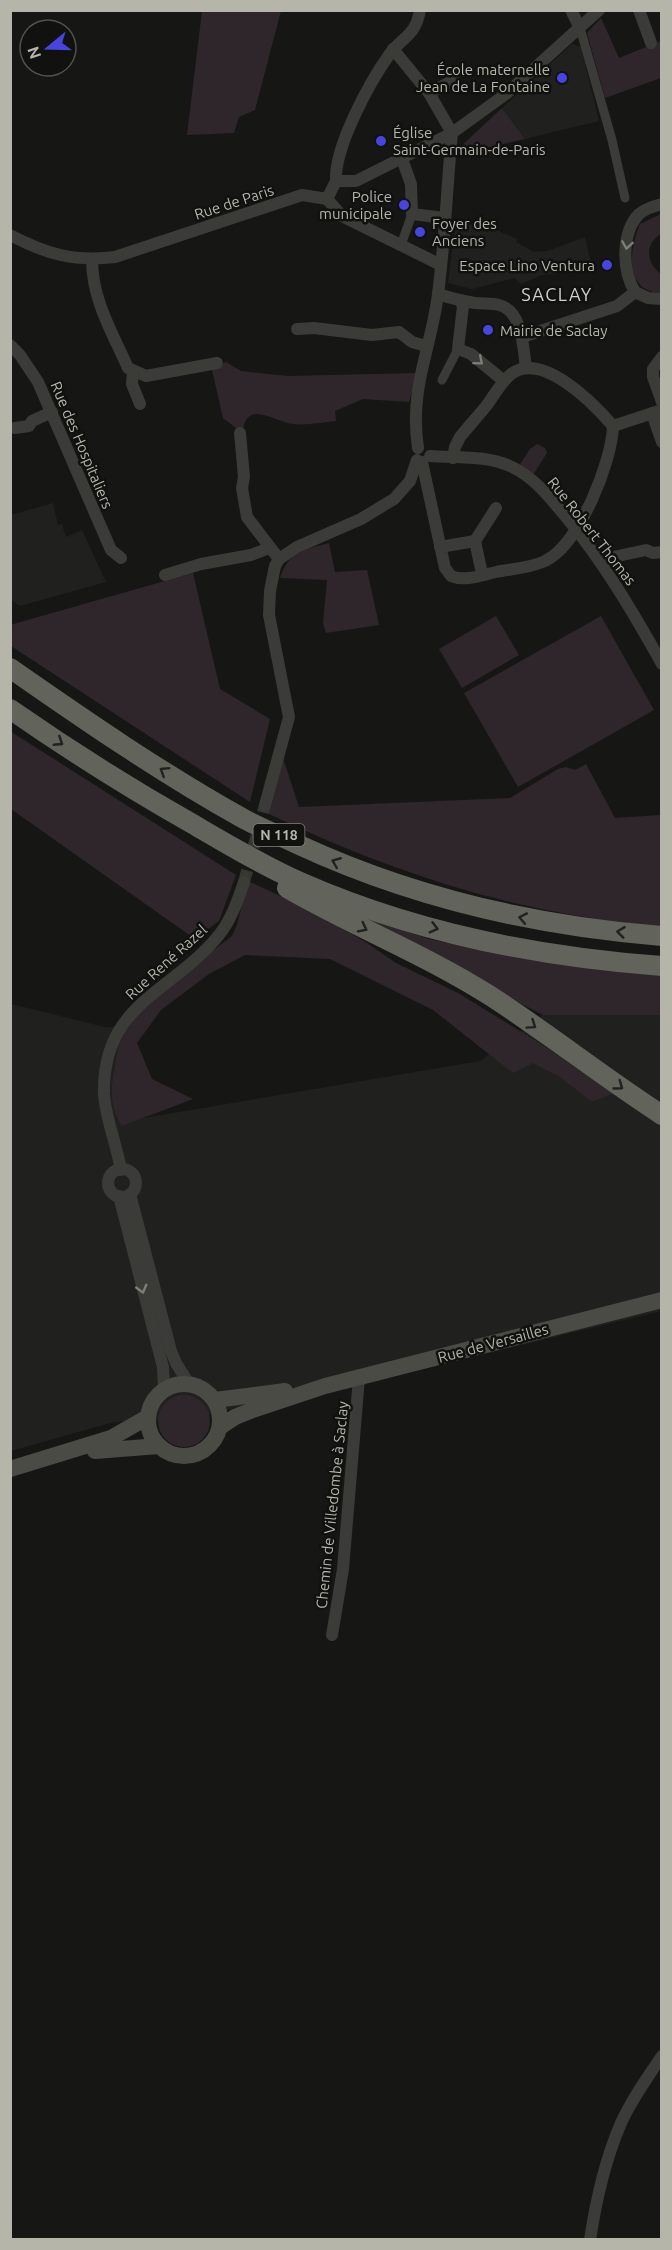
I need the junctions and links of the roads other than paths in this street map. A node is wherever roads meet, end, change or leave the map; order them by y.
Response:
1 (420, 10) edge
2 (571, 10) edge
3 (599, 10) edge
4 (639, 10) edge
5 (580, 28) junction
6 (651, 43) dead end
7 (393, 49) junction
8 (454, 80) dead end
9 (429, 93) junction
10 (452, 133) junction
11 (402, 159) junction
12 (336, 182) junction
13 (625, 198) dead end
14 (327, 199) junction
15 (662, 204) edge
16 (411, 214) junction
17 (445, 218) junction
18 (10, 235) edge
19 (401, 245) junction
20 (92, 260) junction
21 (441, 265) junction
22 (635, 292) junction
23 (438, 294) junction
24 (662, 299) edge
25 (460, 300) junction
26 (297, 329) dead end
27 (522, 337) junction
28 (10, 345) edge
29 (426, 346) junction
30 (458, 349) junction
31 (662, 357) edge
32 (217, 363) dead end
33 (525, 368) junction
34 (133, 371) junction
35 (442, 380) dead end
36 (504, 381) junction
37 (662, 402) edge
38 (140, 404) dead end
39 (52, 412) junction
40 (657, 412) edge
41 (613, 426) junction
42 (15, 428) dead end
43 (240, 433) dead end
44 (662, 442) edge
45 (422, 456) junction
46 (453, 458) junction
47 (496, 508) dead end
48 (576, 530) junction
49 (476, 541) junction
50 (440, 547) junction
51 (269, 548) junction
52 (662, 552) edge
53 (121, 558) dead end
54 (279, 560) junction
55 (599, 560) junction
56 (482, 574) junction
57 (165, 575) dead end
58 (662, 664) edge
59 (10, 668) edge
60 (10, 709) edge
61 (265, 805) tunnel mouth
62 (243, 853) junction
63 (244, 882) tunnel mouth
64 (662, 936) edge
65 (662, 966) edge
66 (662, 1115) edge
67 (121, 1170) junction
68 (124, 1195) junction
69 (662, 1300) edge
70 (359, 1378) junction
71 (189, 1384) junction
72 (325, 1386) junction
73 (164, 1389) junction
74 (215, 1401) junction
75 (148, 1417) junction
76 (220, 1427) junction
77 (159, 1446) junction
78 (59, 1456) junction
79 (10, 1469) edge
80 (332, 1635) dead end
81 (662, 2055) edge
82 (590, 2240) edge

1 - 7 street
2 - 5 street
3 - 5 street
4 - 6 street
5 - 10 street
5 - 13 street
7 - 9 street
7 - 12 street
8 - 9 street
9 - 10 street
10 - 11 street
10 - 17 street
11 - 12 street
11 - 16 street
12 - 14 street
14 - 19 street
14 - 20 street, Rue de Paris
15 -> 22 street
16 - 17 street
16 - 19 street
17 - 21 street
18 - 20 street, Rue de Paris
19 - 21 street
20 - 34 street
21 - 23 street
22 - 24 street
22 - 27 street
23 - 25 street
23 - 29 street
25 - 27 street
25 - 30 street
26 - 29 street
27 - 33 street
28 - 39 street, Rue des Hospitaliers
29 - 45 street
30 - 35 street
30 -> 36 street
31 - 37 street
32 - 34 street
33 - 36 street
33 - 41 street
34 - 38 street
36 - 46 street
39 - 42 street
39 - 53 street, Rue des Hospitaliers
40 - 41 street
40 - 44 street
41 - 48 street
43 - 51 street
45 - 46 street, Rue Robert Thomas
45 - 50 street
45 - 54 street
46 - 48 street, Rue Robert Thomas
47 - 49 street
48 - 55 street, Rue Robert Thomas
48 - 56 street
49 - 50 street
49 - 56 street
50 - 56 street
51 - 54 street
51 - 57 street
52 - 55 street
54 - 61 street
55 - 58 street, Rue Robert Thomas
64 -> 59 highway, N 118
60 -> 62 highway, N 118
62 -> 65 highway, N 118
62 -> 66 highway
63 - 67 street, Rue René Razel
67 - 68 street, Rue René Razel
67 - 68 street, Rue René Razel
68 - 71 street, Rue René Razel
68 -> 73 street, Rue René Razel
69 - 70 main road, Rue de Versailles
70 - 72 main road, Rue de Versailles
70 - 80 street, Chemin de Villedombe à Saclay
71 - 73 main road
71 - 74 main road
72 - 74 main road, Rue de Versailles
72 - 76 main road, Rue de Versailles
73 - 75 main road
74 - 76 main road
75 - 77 main road
75 - 78 main road
76 - 77 main road
77 - 78 main road
78 - 79 main road
81 - 82 street

